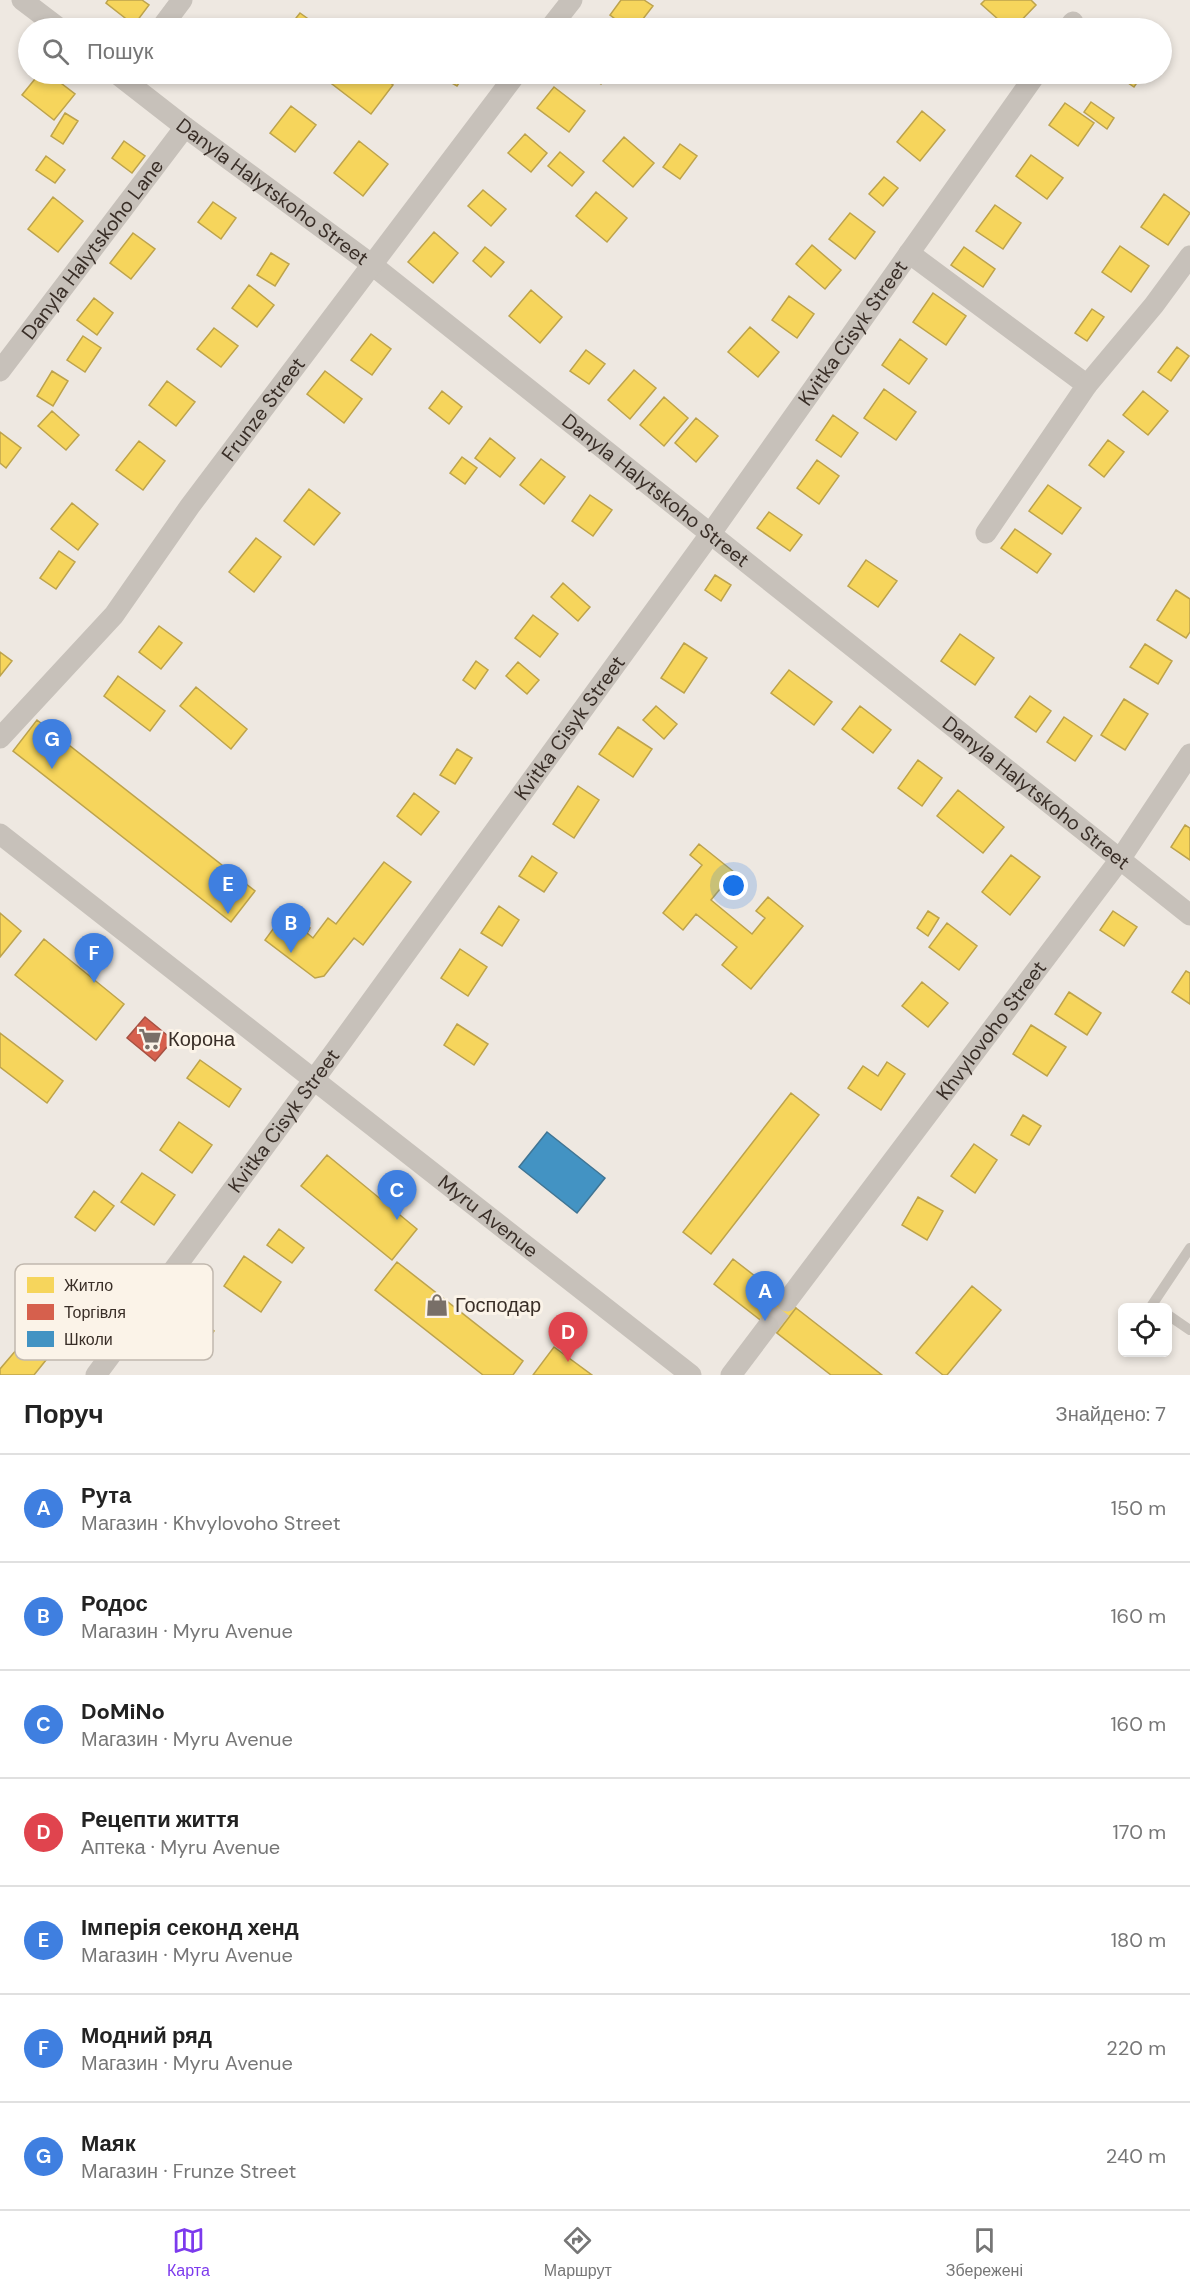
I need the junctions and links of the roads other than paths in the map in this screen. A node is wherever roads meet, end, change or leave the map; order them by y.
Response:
1 (22, 0) edge
2 (182, 0) edge
3 (572, 0) edge
4 (46, 18) edge
5 (168, 18) edge
6 (558, 18) edge
7 (134, 84) edge
8 (508, 84) edge
9 (1029, 84) edge
10 (185, 127) junction
11 (909, 253) junction
12 (1190, 256) edge
13 (371, 264) junction
14 (0, 371) edge
15 (1087, 385) junction
16 (711, 532) junction
17 (986, 533) dead end
18 (0, 738) edge
19 (1190, 754) edge
20 (0, 834) edge
21 (1121, 858) junction
22 (1190, 915) edge
23 (314, 1080) junction
24 (1190, 1248) edge
25 (178, 1264) edge
26 (787, 1301) tunnel mouth
27 (1153, 1303) edge
28 (1172, 1318) edge
29 (768, 1326) tunnel mouth
30 (1190, 1330) edge
31 (107, 1360) edge
32 (96, 1375) edge
33 (691, 1375) edge
34 (731, 1375) edge

1 - 4 street
2 - 5 street
3 - 6 street
7 - 10 street, Danyla Halytskoho Street
8 - 13 street, Frunze Street
9 - 11 street, Kvitka Cisyk Street
10 - 13 street, Danyla Halytskoho Street
10 - 14 street, Danyla Halytskoho Lane
11 - 15 street
11 - 16 street, Kvitka Cisyk Street
12 - 15 street
13 - 16 street, Danyla Halytskoho Street
13 - 18 street, Frunze Street
15 - 17 street
16 - 21 street, Danyla Halytskoho Street
16 - 23 street, Kvitka Cisyk Street
19 - 21 street, Khvylovoho Street
20 - 23 street, Myru Avenue
21 - 22 street, Danyla Halytskoho Street
21 - 26 street, Khvylovoho Street
23 - 25 street, Kvitka Cisyk Street
23 - 33 street, Myru Avenue
24 - 27 lane
28 - 30 lane
29 - 34 street
31 - 32 street, Kvitka Cisyk Street

